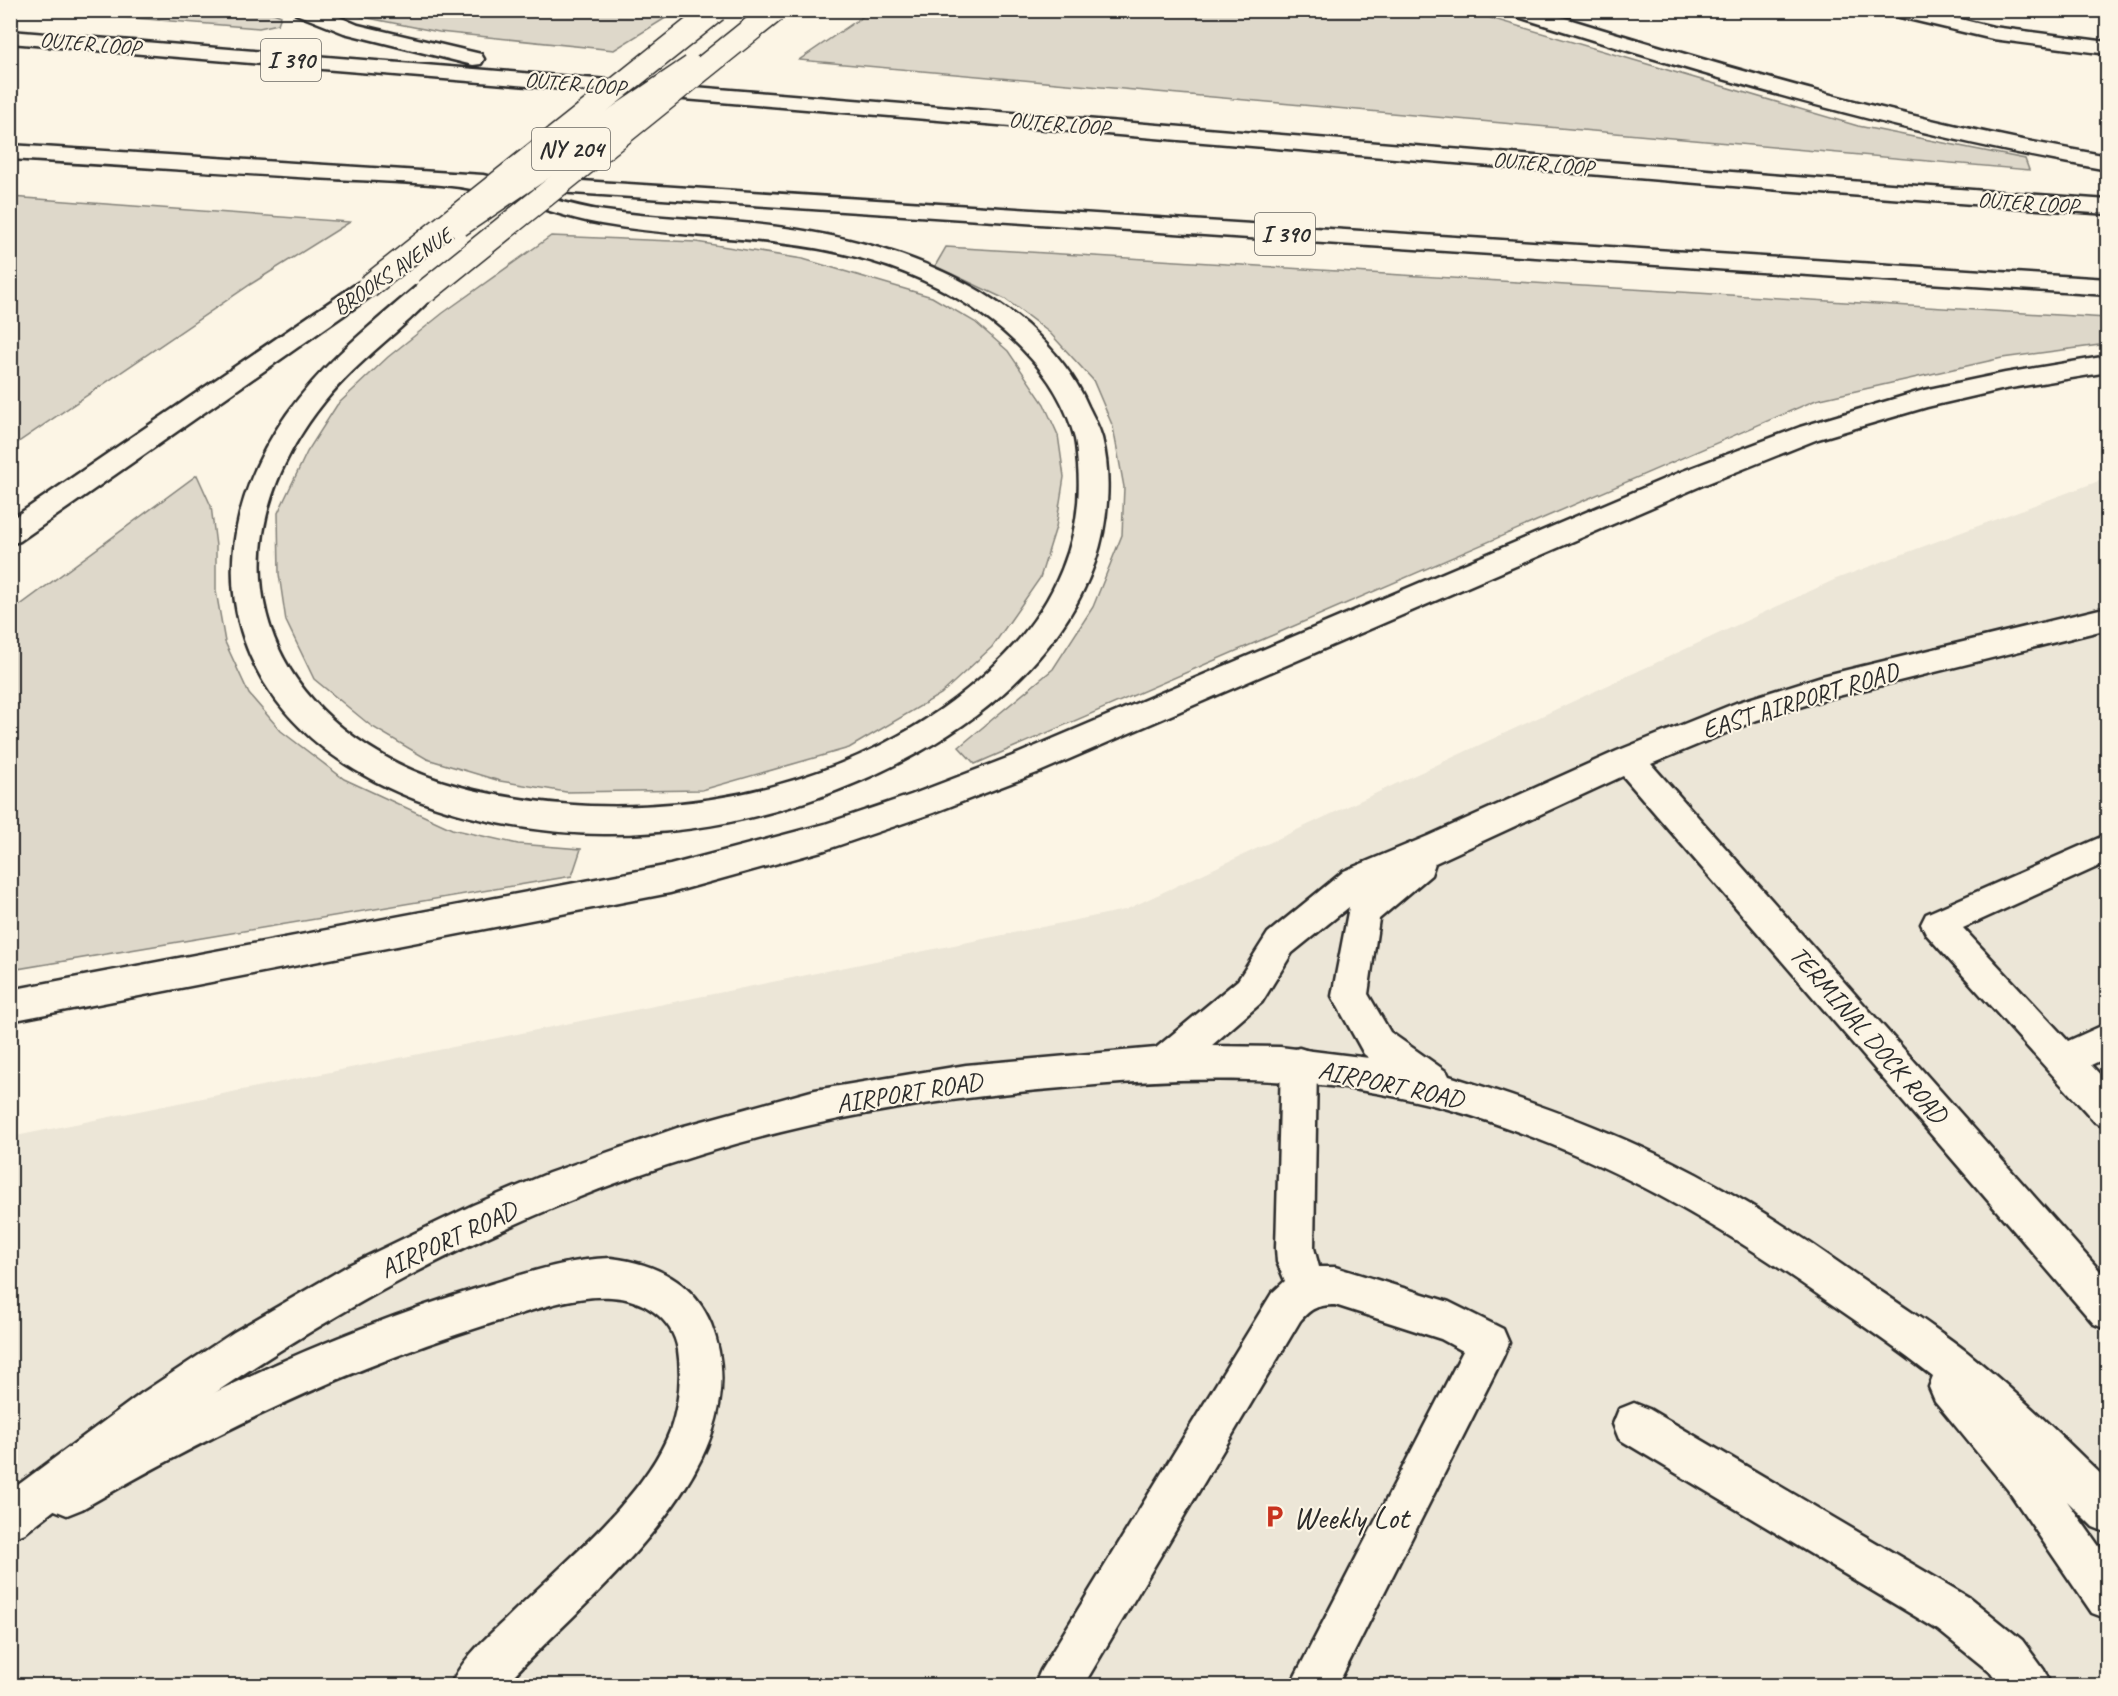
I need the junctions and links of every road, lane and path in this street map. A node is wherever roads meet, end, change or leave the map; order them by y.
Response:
1 (303, 10) edge
2 (716, 10) edge
3 (1516, 10) edge
4 (1894, 10) edge
5 (774, 11) edge
6 (10, 37) edge
7 (2108, 48) edge
8 (571, 83) junction
9 (10, 152) edge
10 (2108, 163) edge
11 (462, 180) junction
12 (2108, 207) edge
13 (368, 287) junction
14 (2108, 287) edge
15 (2108, 364) edge
16 (10, 534) edge
17 (2108, 618) edge
18 (1628, 760) junction
19 (1440, 846) junction
20 (2108, 847) edge
21 (10, 1006) edge
22 (2108, 1039) edge
23 (2063, 1061) junction
24 (1163, 1064) junction
25 (1299, 1064) junction
26 (1447, 1094) junction
27 (2108, 1110) edge
28 (1307, 1288) junction
29 (1860, 1300) junction
30 (2108, 1310) edge
31 (1634, 1424) dead end
32 (2108, 1512) edge
33 (10, 1518) edge
34 (10, 1530) edge
35 (2108, 1597) edge
36 (473, 1686) edge
37 (1057, 1686) edge
38 (1313, 1686) edge
39 (2028, 1686) edge

1 - 8 main road
2 - 13 main road, bridge
3 - 10 main road
4 - 7 main road
5 - 11 main road, bridge
5 - 13 main road, BROOKS AVENUE / NY 204, bridge
6 - 8 main road, OUTER LOOP / I 390
8 - 12 main road, OUTER LOOP / I 390
9 - 11 main road, I 390
11 - 14 main road, I 390
13 - 16 main road, BROOKS AVENUE / NY 204
15 - 21 main road
17 - 18 main road, EAST AIRPORT ROAD
18 - 19 main road, EAST AIRPORT ROAD
18 - 30 main road, TERMINAL DOCK ROAD
19 - 24 main road, EAST AIRPORT ROAD
19 - 26 main road, EAST AIRPORT ROAD
20 - 23 main road
22 - 23 main road
23 - 27 main road
24 - 25 main road, AIRPORT ROAD
24 - 33 main road, AIRPORT ROAD
25 - 26 main road, AIRPORT ROAD
25 - 28 main road
26 - 29 main road, AIRPORT ROAD
28 - 37 main road
28 - 38 main road
29 - 32 main road
29 - 35 main road
31 - 39 main road
34 - 36 main road

